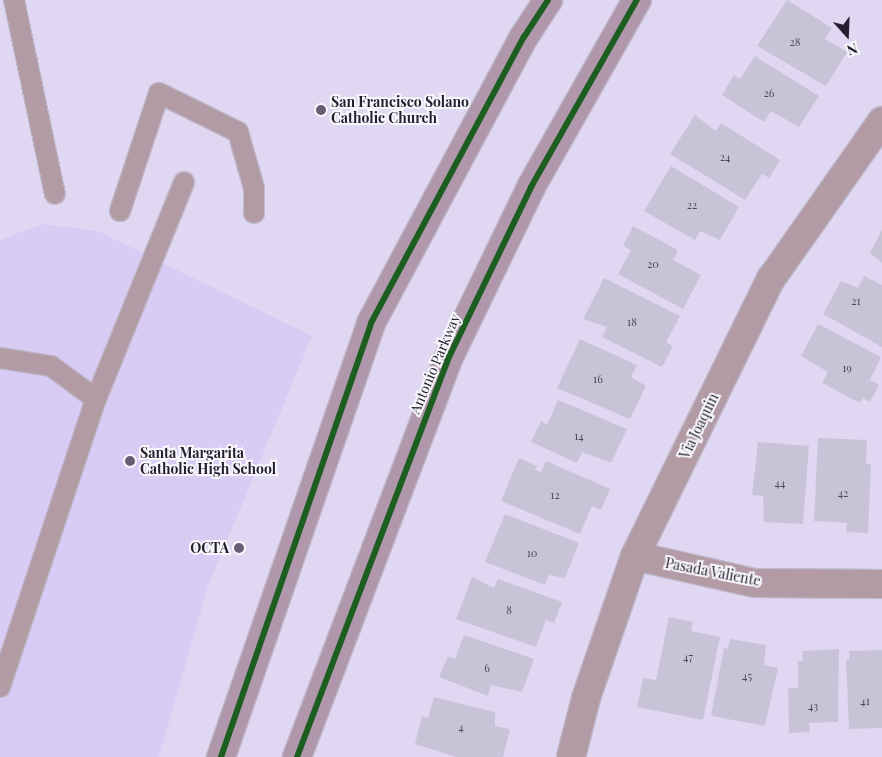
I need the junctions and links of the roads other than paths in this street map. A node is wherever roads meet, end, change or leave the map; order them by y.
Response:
1 (14, 0) edge
2 (548, 0) edge
3 (637, 0) edge
4 (882, 121) edge
5 (184, 182) dead end
6 (55, 194) dead end
7 (120, 212) dead end
8 (254, 214) dead end
9 (0, 358) edge
10 (96, 399) junction
11 (635, 556) junction
12 (882, 584) edge
13 (0, 687) edge
14 (221, 757) edge
15 (297, 757) edge
16 (571, 757) edge

1 - 6 lane
2 - 14 main road
3 - 15 main road, Antonio Parkway
4 - 11 street, Via Joaquin
5 - 10 lane
7 - 8 lane
9 - 10 lane
10 - 13 lane
11 - 12 street, Pasada Valiente
11 - 16 street, Via Joaquin

